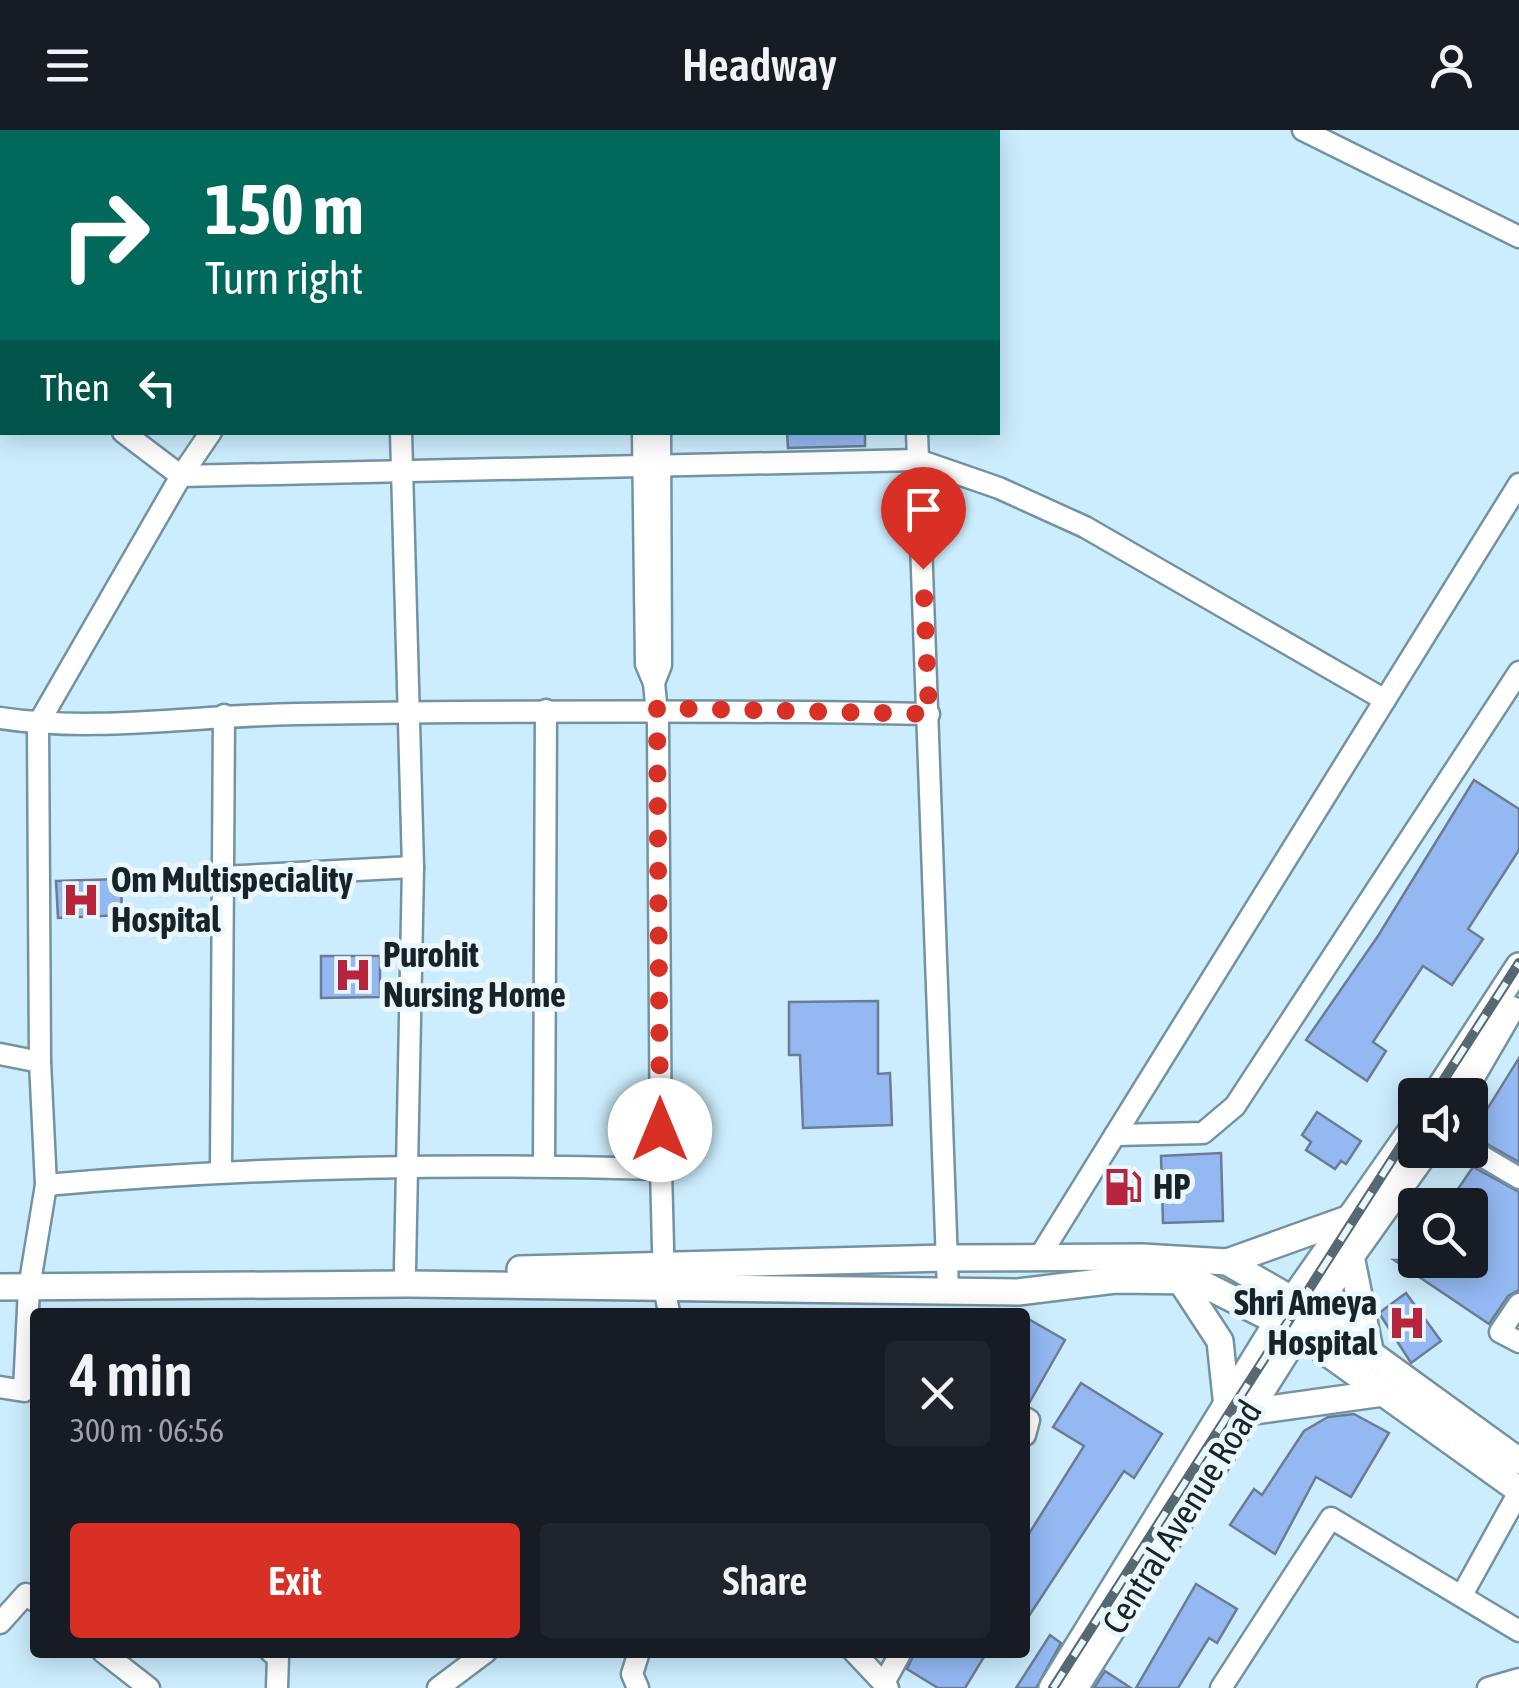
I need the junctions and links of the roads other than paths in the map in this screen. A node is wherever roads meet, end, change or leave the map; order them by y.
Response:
1 (1304, 130) edge
2 (1519, 237) edge
3 (127, 435) edge
4 (210, 435) edge
5 (402, 435) edge
6 (643, 435) edge
7 (659, 435) edge
8 (918, 435) edge
9 (918, 460) junction
10 (651, 464) junction
11 (402, 470) junction
12 (181, 476) junction
13 (1519, 484) edge
14 (1519, 672) edge
15 (1385, 700) junction
16 (546, 710) junction
17 (409, 712) junction
18 (929, 714) junction
19 (224, 715) junction
20 (658, 716) junction
21 (0, 718) edge
22 (38, 724) junction
23 (413, 867) junction
24 (223, 877) junction
25 (1519, 966) edge
26 (1519, 997) edge
27 (0, 1054) edge
28 (40, 1062) junction
29 (1446, 1078) edge
30 (1471, 1078) edge
31 (1115, 1135) junction
32 (1398, 1149) edge
33 (1488, 1160) edge
34 (544, 1165) junction
35 (1414, 1168) edge
36 (661, 1169) junction
37 (221, 1170) junction
38 (403, 1170) junction
39 (1519, 1178) edge
40 (46, 1186) junction
41 (1350, 1218) junction
42 (1351, 1256) junction
43 (946, 1258) junction
44 (1038, 1258) junction
45 (1227, 1262) junction
46 (404, 1269) junction
47 (0, 1271) edge
48 (30, 1280) junction
49 (1180, 1280) junction
50 (0, 1287) edge
51 (666, 1288) edge
52 (948, 1291) junction
53 (1519, 1304) edge
54 (1295, 1315) junction
55 (1519, 1342) edge
56 (1372, 1354) junction
57 (0, 1387) edge
58 (29, 1392) edge
59 (1383, 1393) junction
60 (1237, 1410) junction
61 (1519, 1460) edge
62 (1519, 1491) edge
63 (1462, 1596) junction
64 (30, 1597) edge
65 (0, 1623) edge
66 (1519, 1631) edge
67 (110, 1658) edge
68 (276, 1658) edge
69 (478, 1658) edge
70 (637, 1658) edge
71 (860, 1658) edge
72 (899, 1658) edge
73 (1519, 1679) edge
74 (886, 1686) edge
75 (149, 1688) edge
76 (277, 1688) edge
77 (438, 1688) edge
78 (638, 1688) edge
79 (1052, 1688) edge
80 (1075, 1688) edge
81 (1221, 1688) edge
82 (1488, 1688) edge

1 - 2 street
3 - 12 street
4 - 12 street
5 - 11 street
6 - 10 street
7 - 10 street
8 - 9 street
9 - 10 street
9 - 15 street
9 - 18 street
10 - 11 street
10 - 20 street
11 - 12 street
11 - 17 street
12 - 22 street
13 - 15 street
14 - 31 street
15 - 31 street
16 - 17 street
16 - 20 street
16 - 34 street
17 - 19 street
17 - 23 street
18 - 20 street
18 - 43 street
19 - 22 street
19 - 24 street
20 - 36 street
21 - 22 street
22 - 28 street
23 - 24 street
23 - 38 street
24 - 37 street
25 - 29 main road
26 - 30 main road
27 - 28 street
28 - 40 street
31 - 44 street
32 - 41 main road
33 - 39 street
34 - 36 street
34 - 38 street
35 - 42 main road, Central Avenue Road
36 - 51 street
37 - 38 street
37 - 40 street
38 - 46 street
40 - 48 street
41 - 45 main road
41 - 54 main road
42 - 54 main road, Central Avenue Road
42 - 56 main road
43 - 44 main road
43 - 51 main road
43 - 52 street
44 - 45 main road
45 - 54 main road
46 - 48 main road
46 - 51 main road
47 - 48 main road
48 - 50 main road
48 - 51 main road
48 - 58 street
49 - 52 main road
49 - 54 main road
49 - 60 main road
51 - 52 main road
53 - 55 street
54 - 56 main road
54 - 59 main road
54 - 60 main road, Central Avenue Road
56 - 61 main road
57 - 58 street
59 - 60 main road
59 - 62 main road
60 - 79 main road
60 - 80 main road, Central Avenue Road
62 - 63 street
63 - 66 street
63 - 81 street
64 - 65 street
67 - 75 street
68 - 76 street
69 - 77 street
70 - 78 street
71 - 74 street
72 - 74 street
73 - 82 street

